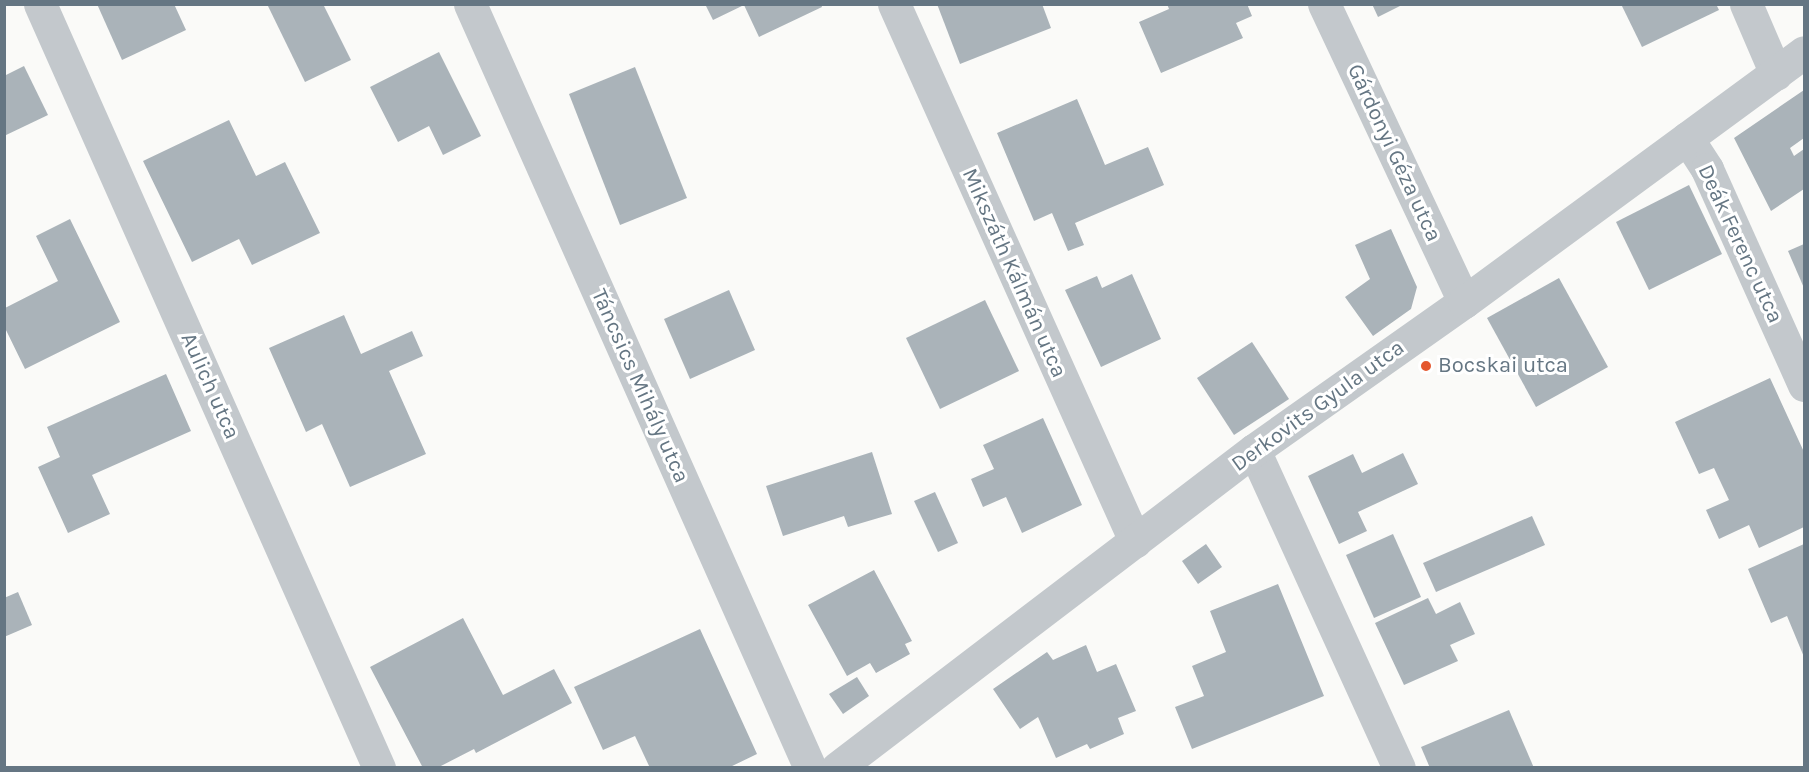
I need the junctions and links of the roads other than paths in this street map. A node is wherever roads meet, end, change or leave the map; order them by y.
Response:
1 (40, 4) edge
2 (470, 4) edge
3 (894, 4) edge
4 (1324, 4) edge
5 (1746, 4) edge
6 (1804, 52) edge
7 (1776, 74) junction
8 (1687, 138) junction
9 (1464, 302) junction
10 (1804, 385) edge
11 (1254, 450) junction
12 (1135, 541) junction
13 (379, 768) edge
14 (810, 768) edge
15 (837, 768) edge
16 (1400, 768) edge

1 - 13 street, Aulich utca
2 - 14 street, Táncsics Mihály utca
3 - 12 street, Mikszáth Kálmán utca
4 - 9 street, Gárdonyi Géza utca
5 - 7 street
6 - 7 street, Derkovits Gyula utca
7 - 8 street, Derkovits Gyula utca
8 - 9 street, Derkovits Gyula utca
8 - 10 street, Deák Ferenc utca
9 - 11 street, Derkovits Gyula utca
11 - 12 street, Derkovits Gyula utca
11 - 16 street
12 - 15 street, Derkovits Gyula utca

